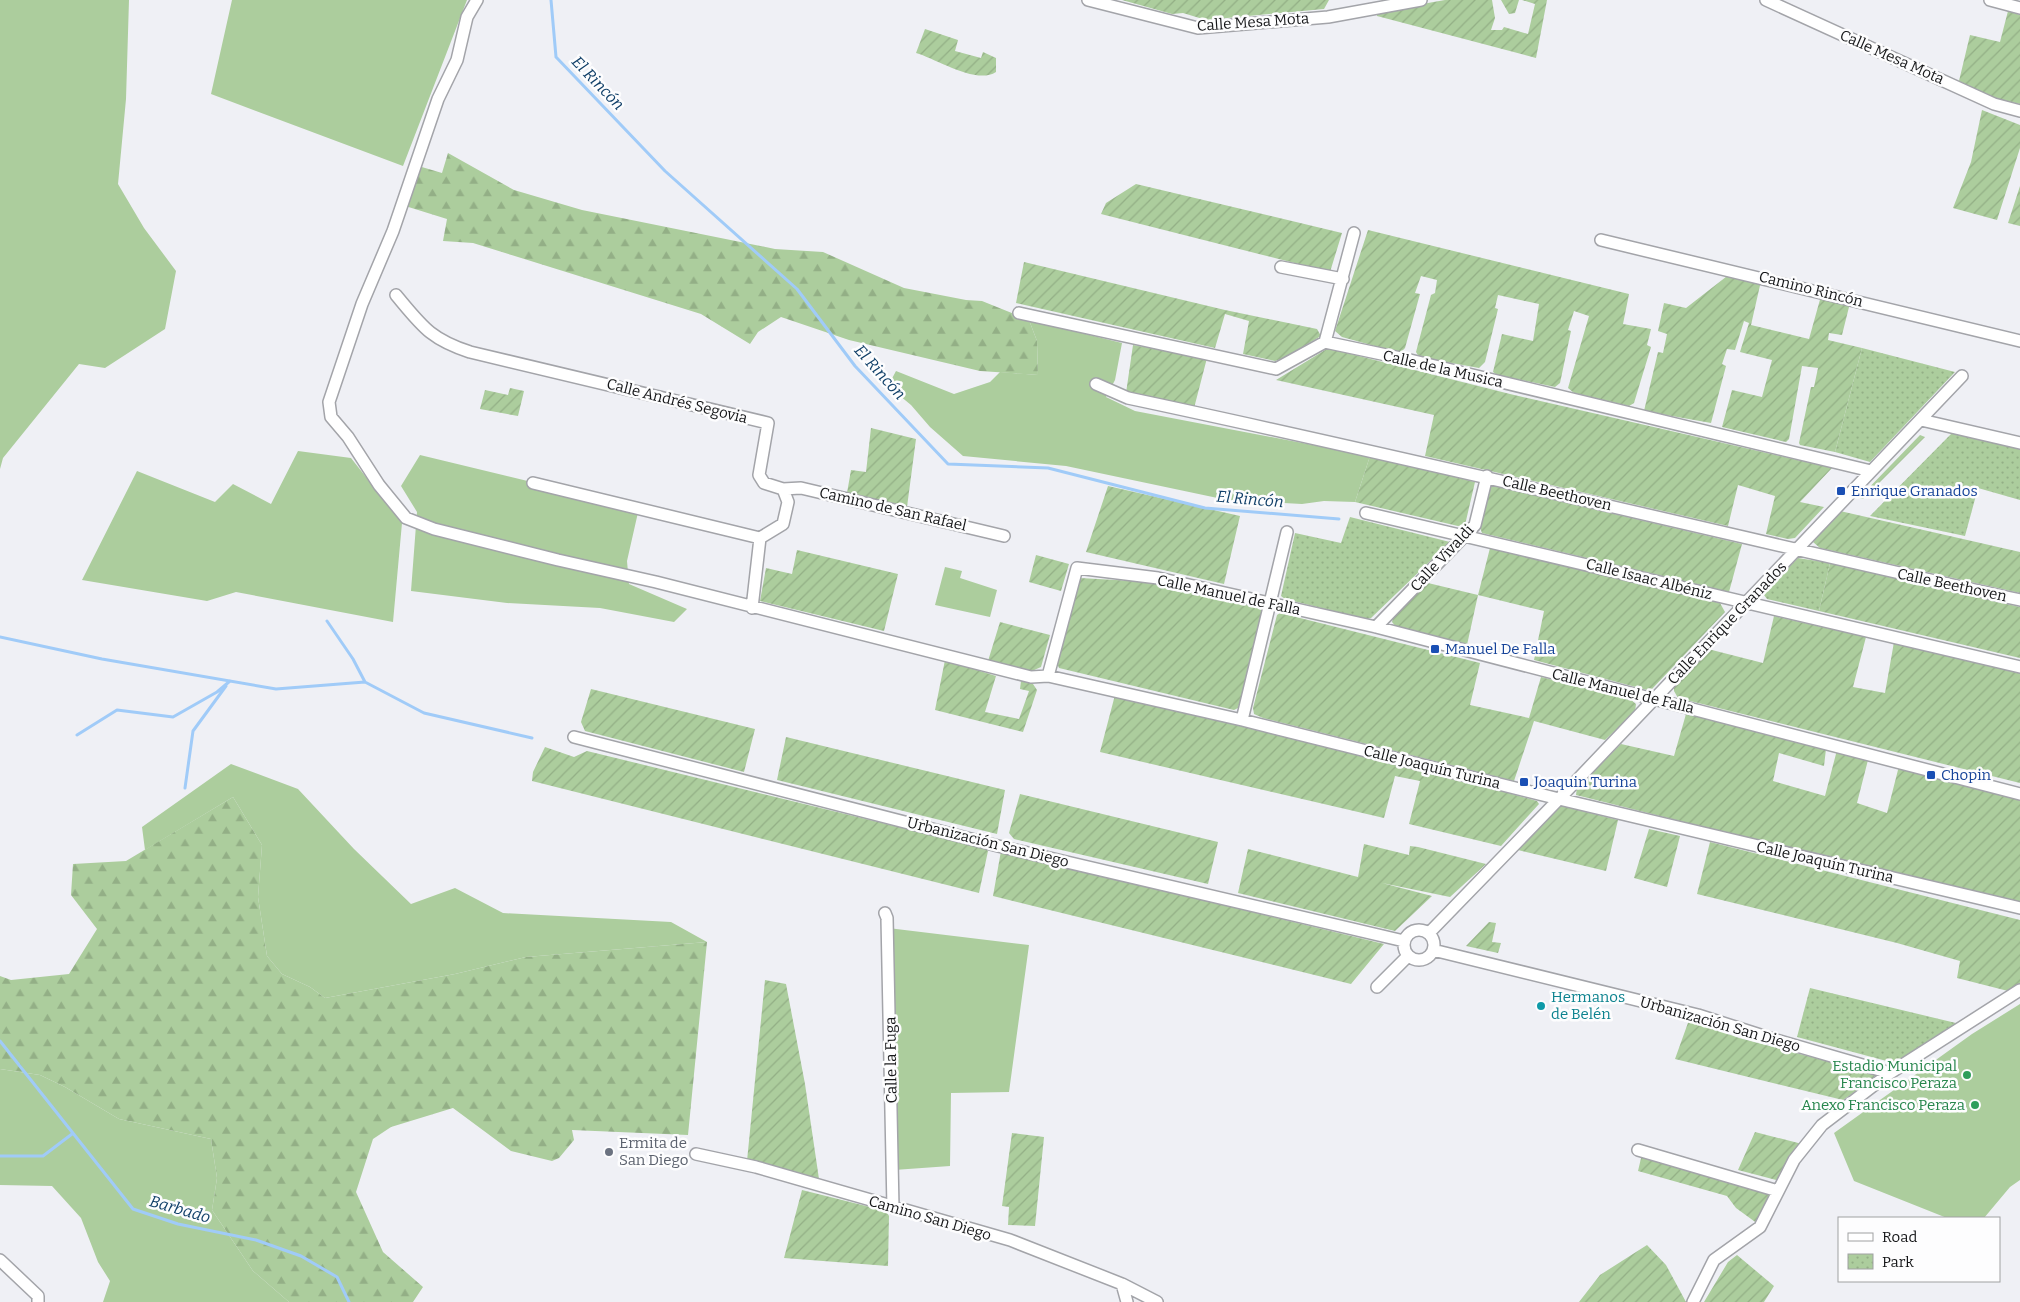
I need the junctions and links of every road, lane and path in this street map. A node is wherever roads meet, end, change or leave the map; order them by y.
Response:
1 (477, 0) edge
2 (1088, 0) edge
3 (1421, 0) edge
4 (1766, 0) edge
5 (1990, 0) edge
6 (2020, 8) edge
7 (2020, 111) edge
8 (1354, 233) dead end
9 (1600, 240) dead end
10 (1281, 267) dead end
11 (1343, 279) junction
12 (396, 295) dead end
13 (1019, 313) dead end
14 (2020, 341) edge
15 (1325, 342) junction
16 (1962, 376) dead end
17 (1096, 384) dead end
18 (1921, 420) junction
19 (2020, 443) edge
20 (1871, 471) junction
21 (1487, 476) junction
22 (533, 483) dead end
23 (782, 489) junction
24 (1366, 513) dead end
25 (1287, 532) dead end
26 (1467, 535) junction
27 (1004, 536) dead end
28 (760, 538) junction
29 (1796, 550) junction
30 (2020, 600) edge
31 (1272, 603) junction
32 (1746, 603) junction
33 (752, 608) junction
34 (1376, 627) junction
35 (2020, 666) edge
36 (1048, 676) junction
37 (1654, 699) junction
38 (1242, 720) junction
39 (574, 737) dead end
40 (2020, 794) edge
41 (1559, 800) junction
42 (2020, 908) edge
43 (885, 913) dead end
44 (1428, 933) junction
45 (1404, 941) junction
46 (1433, 950) junction
47 (1408, 956) junction
48 (1377, 987) dead end
49 (2020, 990) edge
50 (1890, 1073) junction
51 (1638, 1150) dead end
52 (696, 1154) dead end
53 (1778, 1190) junction
54 (893, 1208) junction
55 (0, 1260) edge
56 (1122, 1284) junction
57 (38, 1302) edge
58 (1127, 1302) edge
59 (1157, 1302) edge
60 (1693, 1302) edge

1 - 33 street, Calle Joaquín Turina
2 - 3 street, Calle Mesa Mota
4 - 7 street, Calle Mesa Mota
5 - 6 street
8 - 11 street
9 - 14 street, Camino Rincón
10 - 11 street
11 - 15 street
12 - 23 street, Calle Andrés Segovia
13 - 15 street
15 - 20 street, Calle de la Musica
16 - 18 street, Calle Enrique Granados
17 - 21 street, Calle Beethoven
18 - 19 street
18 - 20 street, Calle Enrique Granados
20 - 29 street, Calle Enrique Granados
21 - 26 street, Calle Vivaldi
21 - 29 street, Calle Beethoven
22 - 28 street
23 - 27 street, Camino de San Rafael
23 - 28 street
24 - 26 street, Calle Isaac Albéniz
25 - 31 street
26 - 32 street, Calle Isaac Albéniz
26 - 34 street, Calle Vivaldi
28 - 33 street
29 - 30 street, Calle Beethoven
29 - 32 street, Calle Enrique Granados
31 - 34 street, Calle Manuel de Falla
31 - 36 street, Calle Manuel de Falla
31 - 38 street
32 - 35 street, Calle Isaac Albéniz
32 - 37 street, Calle Enrique Granados
33 - 36 street, Calle Joaquín Turina
34 - 37 street, Calle Manuel de Falla
36 - 38 street, Calle Joaquín Turina
37 - 40 street, Calle Manuel de Falla
37 - 41 street, Calle Enrique Granados
38 - 41 street, Calle Joaquín Turina
39 - 45 street, Urbanización San Diego
41 - 42 street, Calle Joaquín Turina
41 - 44 street, Calle Enrique Granados
43 - 54 street, Calle la Fuga
44 - 45 street
44 - 46 street
45 - 47 street
46 - 47 street
46 - 50 street, Urbanización San Diego
47 - 48 street
49 - 50 street
50 - 53 street
51 - 53 street
52 - 54 street, Camino San Diego
53 - 60 street
54 - 56 street, Camino San Diego
55 - 57 street
56 - 58 street
56 - 59 street, Camino San Diego

